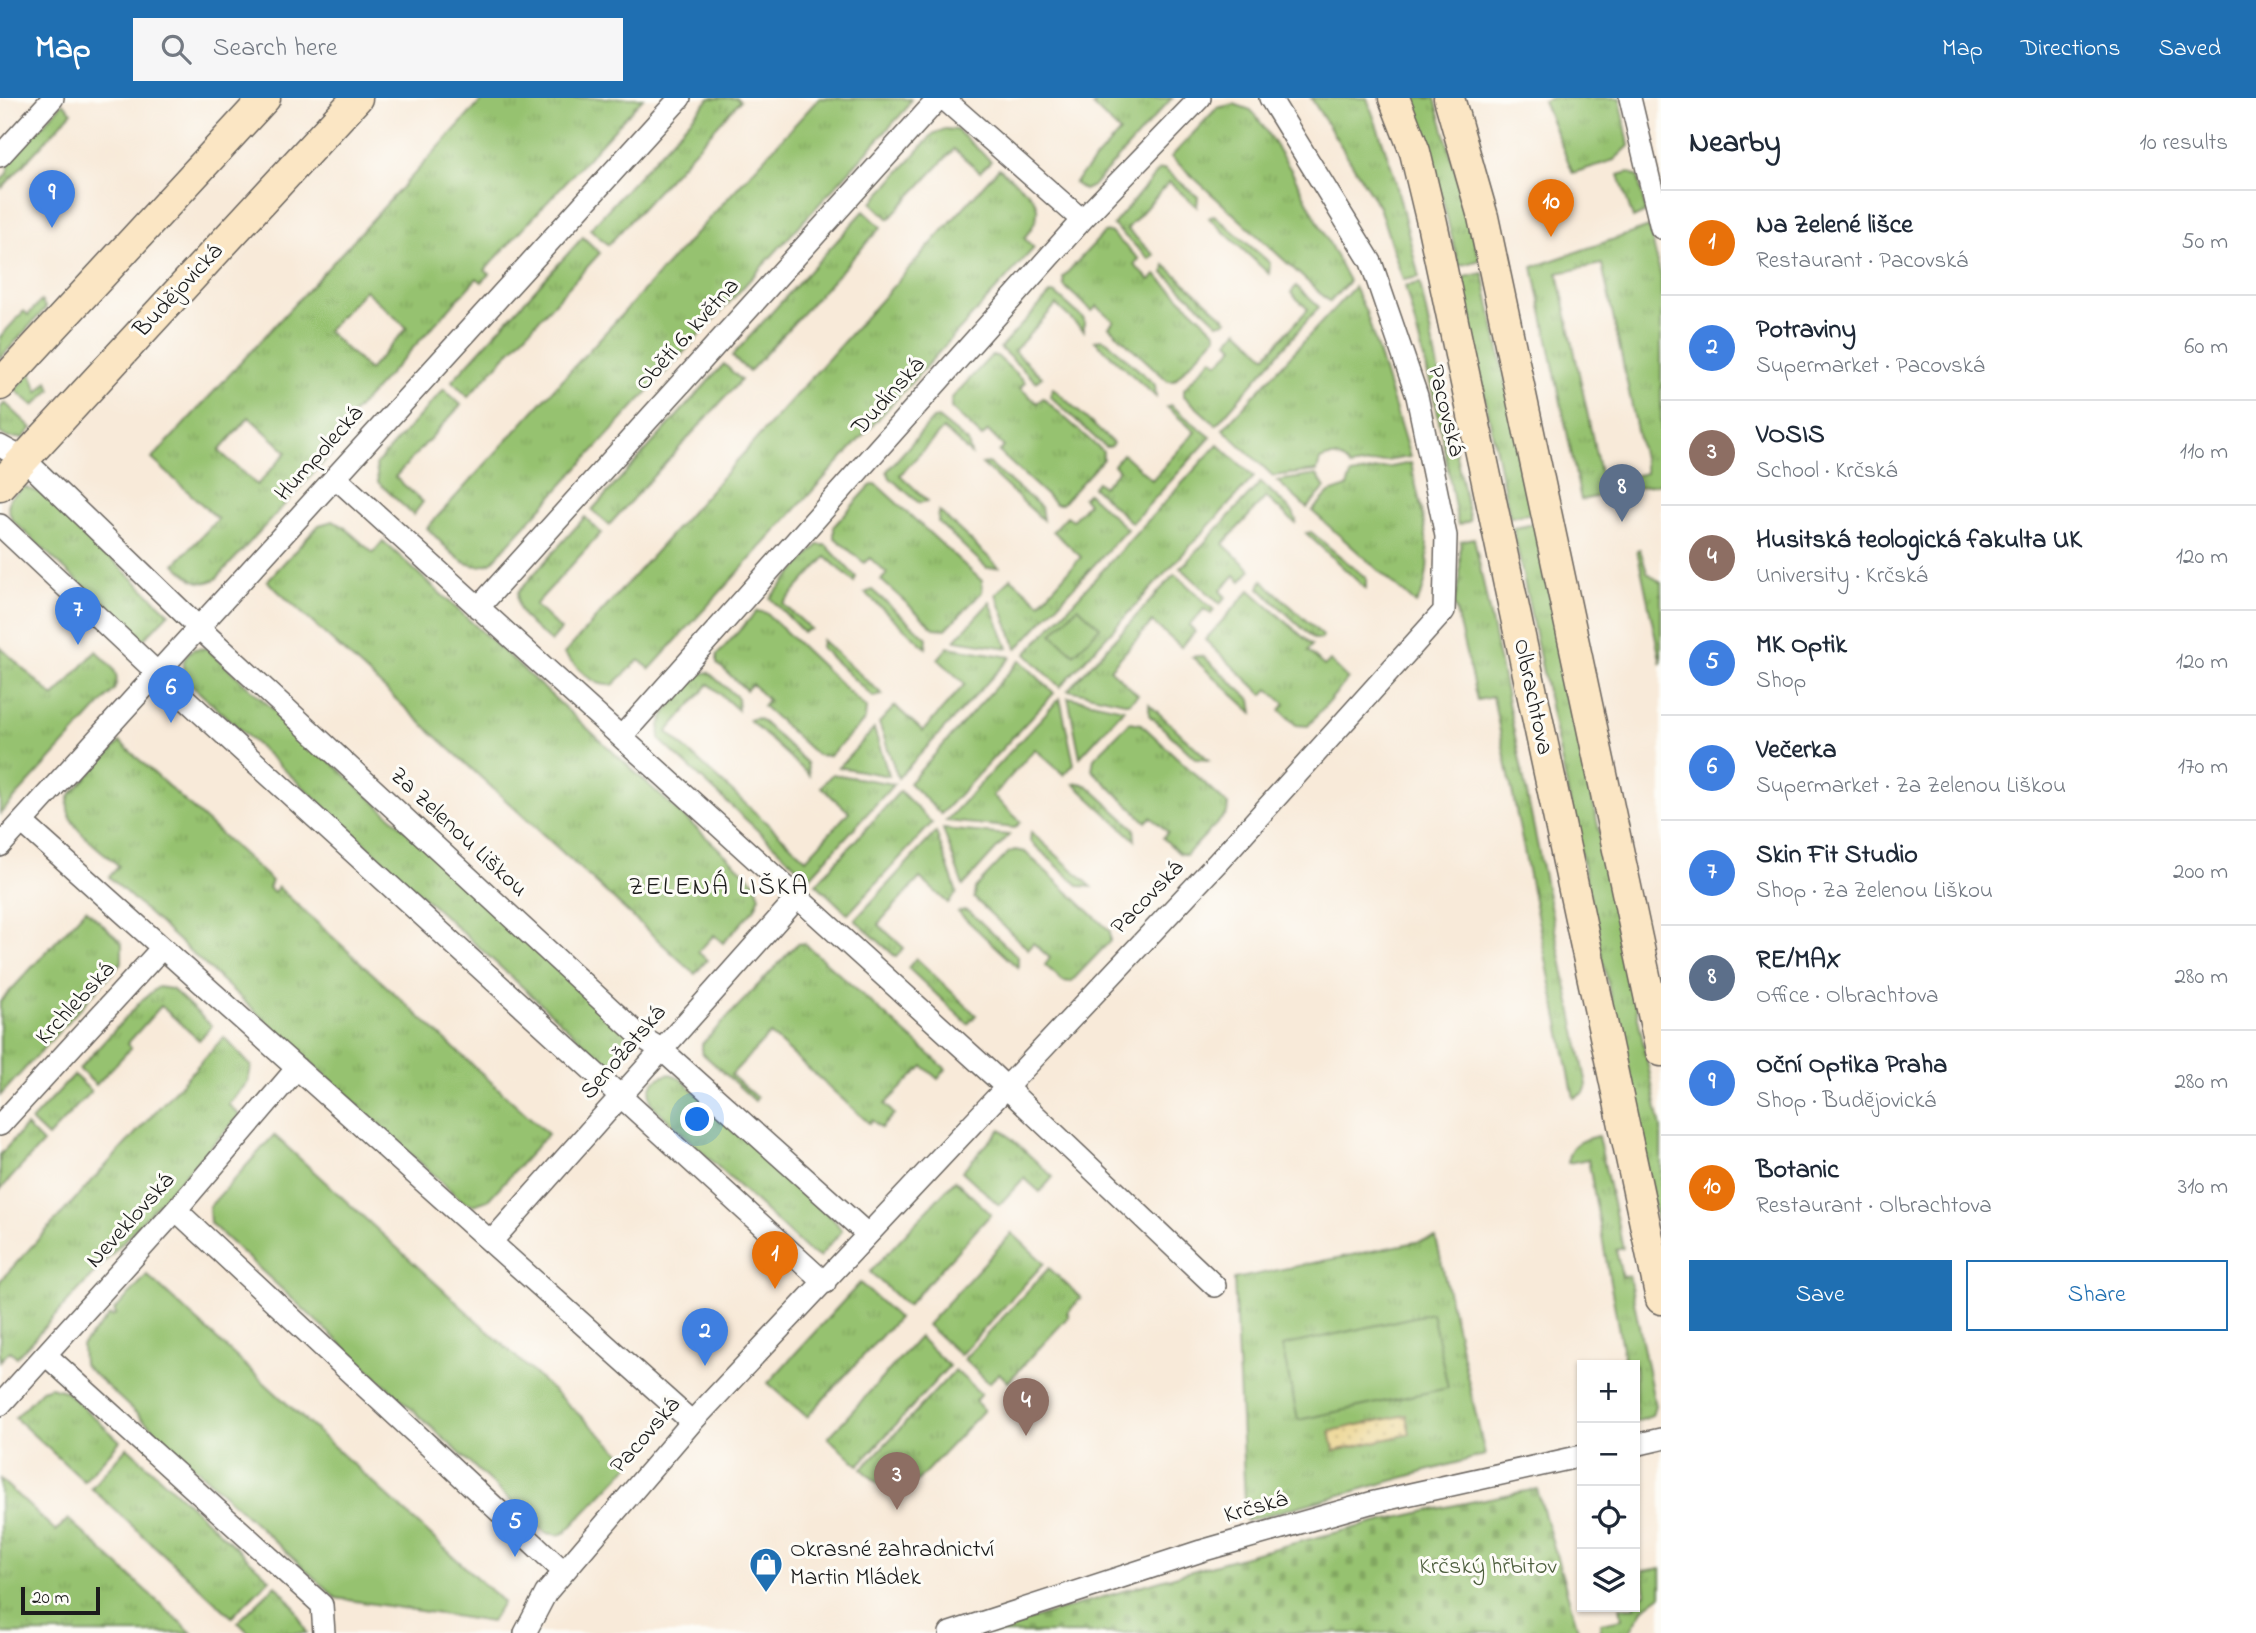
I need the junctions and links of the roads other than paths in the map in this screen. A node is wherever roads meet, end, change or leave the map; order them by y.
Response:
1 (53, 98) edge
2 (265, 98) edge
3 (357, 98) edge
4 (680, 98) edge
5 (941, 98) edge
6 (1200, 98) edge
7 (1269, 98) edge
8 (1394, 98) edge
9 (1449, 98) edge
10 (1630, 98) edge
11 (0, 156) edge
12 (1082, 220) junction
13 (1661, 228) edge
14 (0, 385) edge
15 (12, 453) edge
16 (335, 477) junction
17 (0, 485) edge
18 (0, 525) edge
19 (478, 608) junction
20 (198, 628) junction
21 (157, 673) junction
22 (622, 736) junction
23 (22, 822) junction
24 (0, 846) edge
25 (797, 898) junction
26 (161, 949) junction
27 (661, 1048) junction
28 (1661, 1051) edge
29 (297, 1068) junction
30 (1005, 1086) junction
31 (621, 1098) junction
32 (0, 1125) edge
33 (176, 1210) junction
34 (867, 1234) junction
35 (491, 1242) junction
36 (825, 1283) junction
37 (1215, 1286) dead end
38 (1661, 1299) edge
39 (46, 1355) junction
40 (0, 1405) edge
41 (692, 1422) junction
42 (1661, 1439) edge
43 (1640, 1444) edge
44 (1577, 1457) edge
45 (563, 1571) junction
46 (324, 1633) edge
47 (525, 1633) edge
48 (950, 1633) edge

1 - 11 street
2 - 14 street
3 - 15 street, Budějovická
4 - 16 street, Humpolecká
5 - 12 street
5 - 19 street, Obětí 6. května
6 - 12 street, Dudínská
7 - 30 street, Pacovská
8 - 38 street, Olbrachtova
9 - 28 street, Olbrachtova
10 - 13 street
12 - 22 street, Dudínská
15 - 17 street, Budějovická
15 - 20 street, Za Zelenou Liškou
16 - 19 street
16 - 20 street, Humpolecká
18 - 21 street
19 - 22 street
20 - 21 street, Humpolecká
20 - 27 street, Za Zelenou Liškou
21 - 23 street, Humpolecká
21 - 31 street
22 - 25 street
23 - 24 street, Humpolecká
23 - 26 street
25 - 27 street, Senožatská
25 - 30 street
26 - 29 street
26 - 32 street, Krchlebská
27 - 31 street, Senožatská
27 - 34 street, Za Zelenou Liškou
29 - 33 street, Neveklovská
29 - 35 street
30 - 34 street, Pacovská
30 - 37 street
31 - 35 street, Senožatská
31 - 36 street
33 - 39 street, Neveklovská
33 - 45 street
34 - 36 street, Pacovská
35 - 41 street
36 - 41 street, Pacovská
39 - 40 street, Neveklovská
39 - 46 street
41 - 45 street, Pacovská
42 - 43 street
44 - 48 street, Krčská
45 - 47 street, Pacovská

